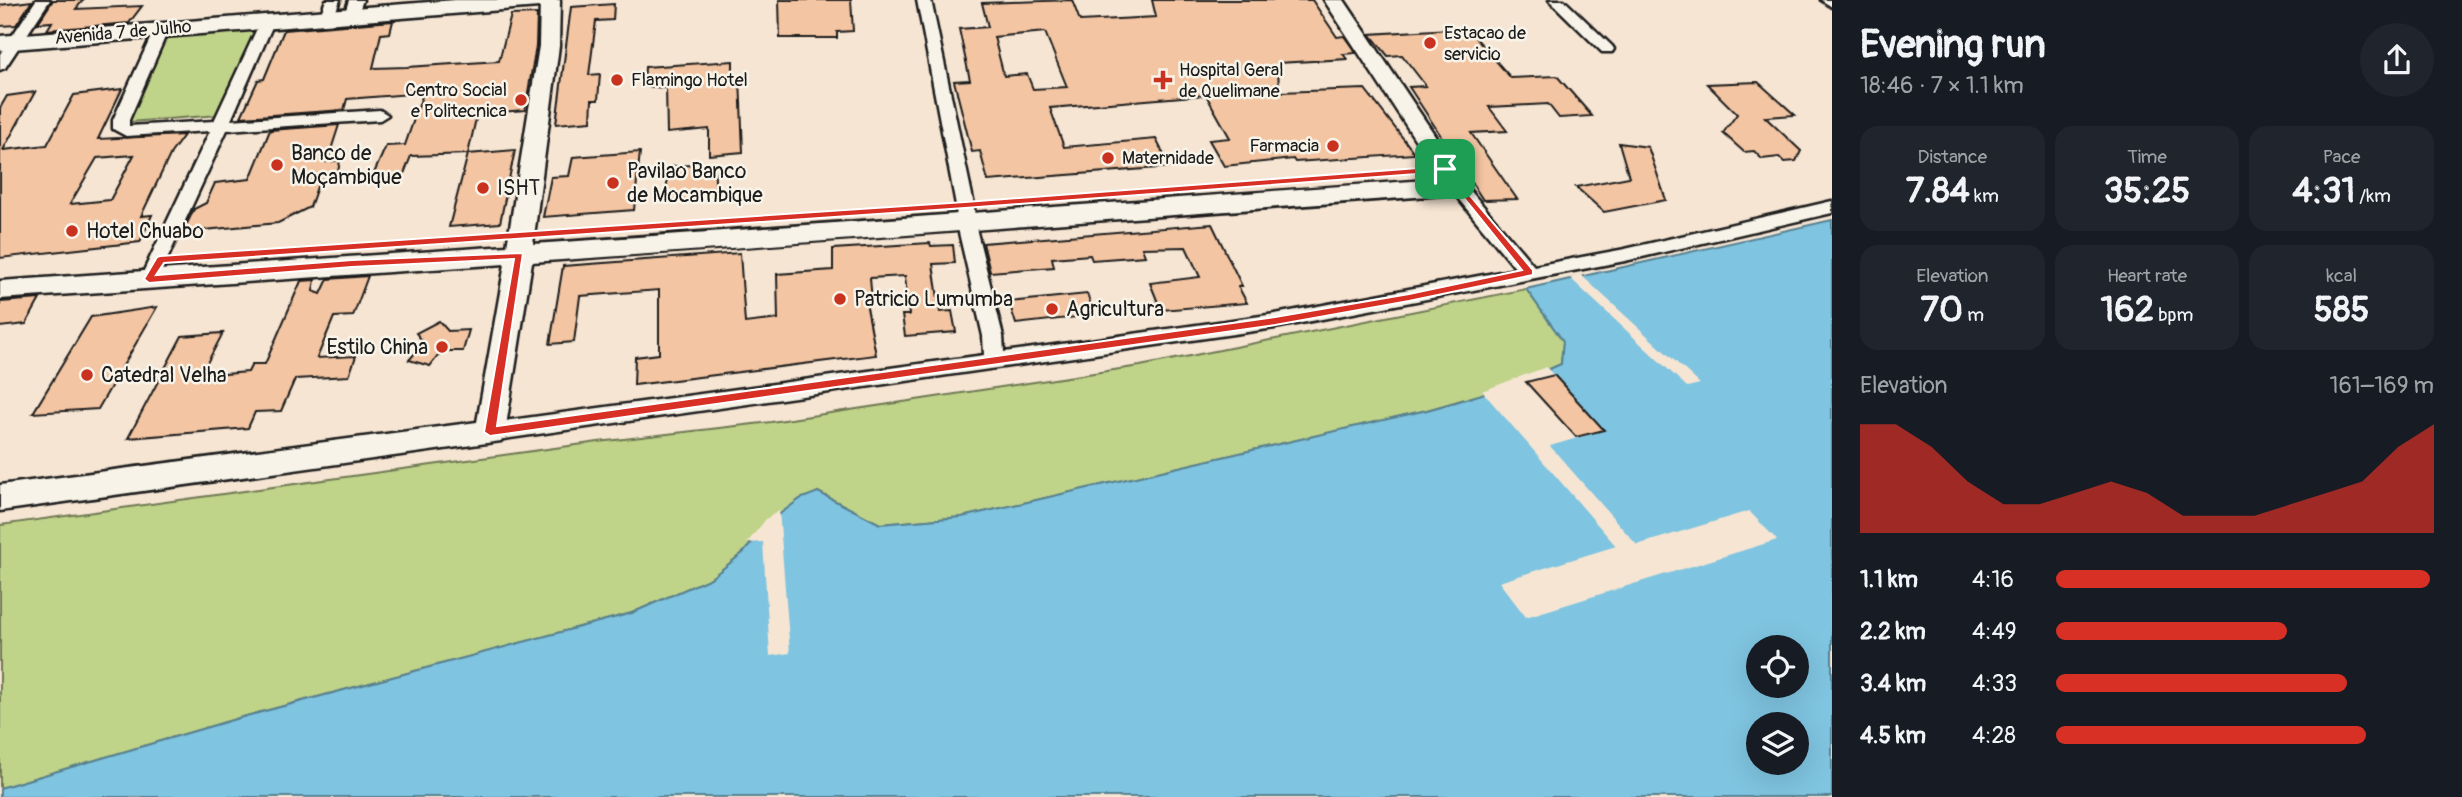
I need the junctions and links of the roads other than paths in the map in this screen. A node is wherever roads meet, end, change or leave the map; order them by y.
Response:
1 (43, 0) edge
2 (529, 0) edge
3 (550, 0) edge
4 (924, 0) edge
5 (1334, 0) edge
6 (1556, 0) edge
7 (354, 7) edge
8 (330, 8) edge
9 (268, 20) junction
10 (162, 28) junction
11 (7, 42) edge
12 (1606, 49) dead end
13 (0, 65) edge
14 (380, 115) dead end
15 (219, 127) junction
16 (1451, 178) junction
17 (1832, 207) edge
18 (965, 214) junction
19 (520, 245) junction
20 (155, 269) junction
21 (0, 270) edge
22 (1529, 272) junction
23 (0, 290) edge
24 (995, 360) junction
25 (490, 432) junction
26 (0, 498) edge

1 - 11 street
2 - 7 main road, Avenida 7 de Julho
3 - 19 street
4 - 18 street
5 - 16 street
6 - 12 street
7 - 8 main road, Avenida 7 de Julho
8 - 9 main road, Avenida 7 de Julho
9 - 10 main road, Avenida 7 de Julho
9 - 15 street
10 - 11 main road, Avenida 7 de Julho
10 - 15 street
11 - 13 street
14 - 15 street
15 - 20 street
16 - 18 street
16 - 22 street
17 - 22 street
18 - 19 street
18 - 24 street
19 - 20 street
19 - 25 street
20 - 21 street
20 - 23 street
22 - 24 street
24 - 25 street
25 - 26 street

